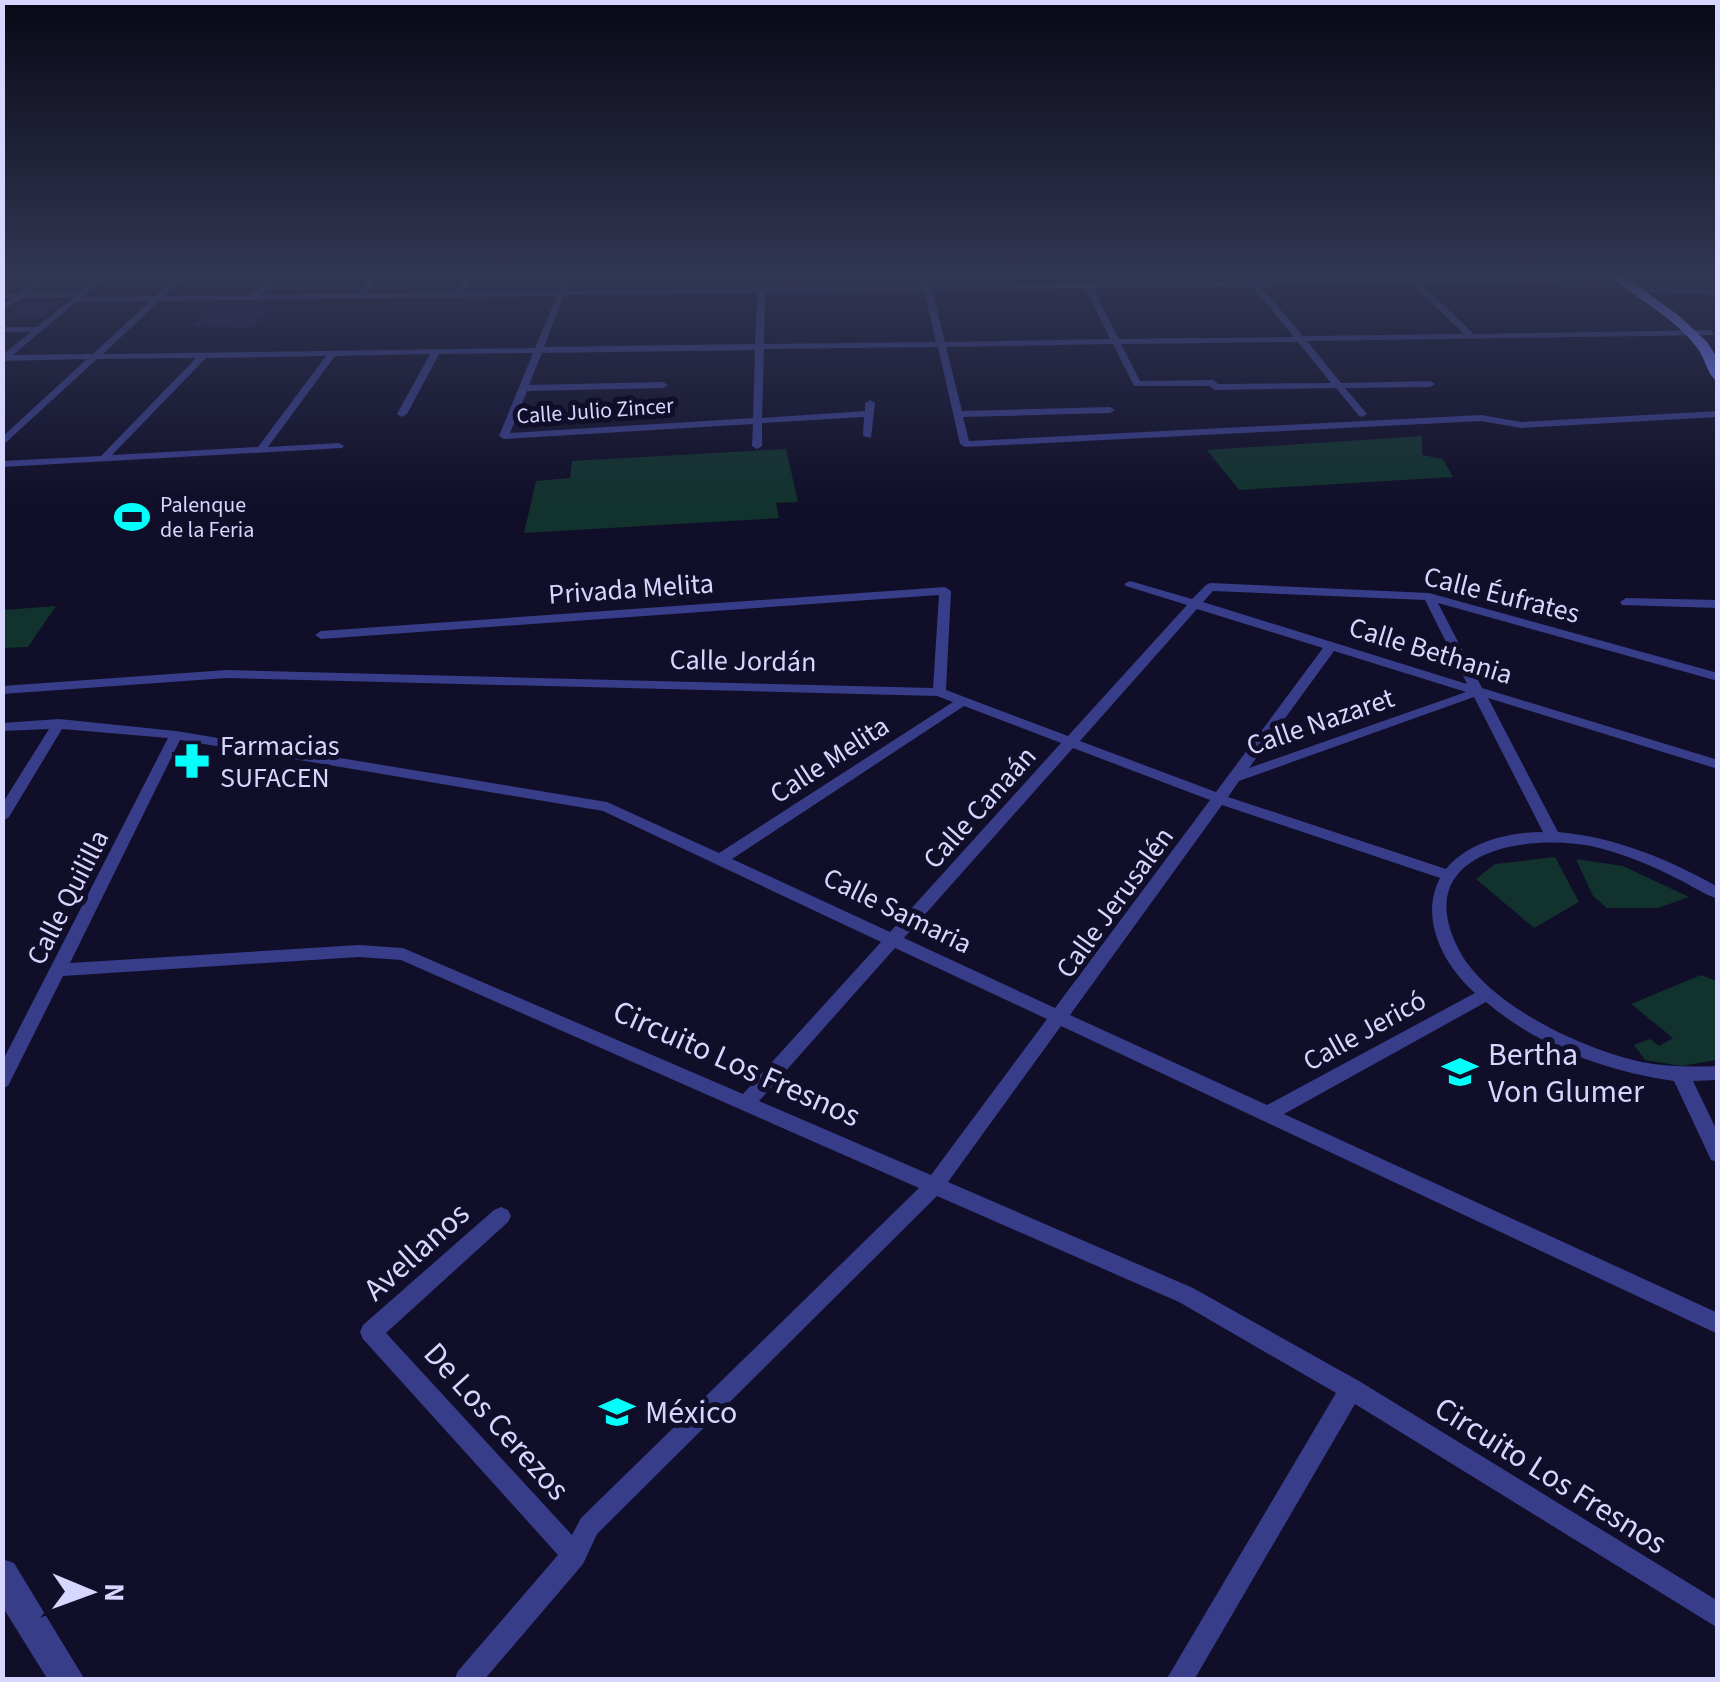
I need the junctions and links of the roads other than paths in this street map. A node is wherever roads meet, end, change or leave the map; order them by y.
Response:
1 (102, 350) edge
2 (513, 350) edge
3 (538, 350) edge
4 (759, 350) edge
5 (943, 350) edge
6 (1122, 350) edge
7 (1309, 350) edge
8 (1706, 350) edge
9 (436, 352) junction
10 (333, 354) junction
11 (204, 355) junction
12 (95, 357) junction
13 (3, 358) edge
14 (1718, 378) edge
15 (1430, 384) dead end
16 (664, 385) dead end
17 (1338, 385) junction
18 (523, 388) junction
19 (1110, 410) dead end
20 (402, 414) dead end
21 (958, 414) junction
22 (1362, 414) dead end
23 (1718, 414) edge
24 (757, 420) junction
25 (868, 436) dead end
26 (2, 443) edge
27 (339, 446) dead end
28 (757, 446) dead end
29 (262, 450) junction
30 (103, 459) junction
31 (2, 464) edge
32 (1130, 584) dead end
33 (1210, 587) joint
34 (1429, 598) junction
35 (1626, 602) dead end
36 (1195, 604) junction
37 (1718, 604) edge
38 (321, 635) dead end
39 (1331, 646) junction
40 (1718, 677) edge
41 (2, 690) edge
42 (939, 692) junction
43 (1480, 692) junction
44 (962, 702) junction
45 (60, 724) junction
46 (2, 727) edge
47 (176, 735) junction
48 (1069, 744) junction
49 (1718, 765) edge
50 (1234, 778) junction
51 (1220, 798) junction
52 (2, 817) edge
53 (1553, 837) junction
54 (723, 858) junction
55 (1450, 876) junction
56 (1718, 894) edge
57 (894, 938) junction
58 (59, 970) junction
59 (1488, 994) junction
60 (1060, 1020) junction
61 (1718, 1072) edge
62 (1680, 1074) junction
63 (2, 1081) edge
64 (746, 1104) junction
65 (1267, 1114) junction
66 (1718, 1154) edge
67 (935, 1185) junction
68 (501, 1216) dead end
69 (1718, 1324) edge
70 (370, 1332) joint
71 (1351, 1389) junction
72 (574, 1555) junction
73 (2, 1576) edge
74 (1718, 1616) edge
75 (68, 1680) edge
76 (468, 1680) edge
77 (1178, 1680) edge

1 - 12 street
2 - 9 street
3 - 18 street
4 - 24 street
5 - 21 street
6 - 17 street
7 - 17 street
8 - 14 main road
9 - 10 street
9 - 20 street
10 - 11 street
10 - 29 street
11 - 12 street
11 - 30 street
12 - 13 street
12 - 26 street
15 - 17 street
16 - 18 street
17 - 22 street
18 - 24 street, Calle Julio Zincer
19 - 21 street
21 - 23 street
24 - 25 street, Calle Julio Zincer
24 - 28 street
27 - 29 street
29 - 30 street
30 - 31 street
32 - 36 street, Calle Bethania
33 - 34 street, Calle Éufrates
33 - 36 street, Calle Canaán
34 - 40 street, Calle Éufrates
34 - 43 street
35 - 37 street
36 - 39 street, Calle Bethania
36 - 48 street, Calle Canaán
38 - 42 street, Privada Melita
39 - 43 street, Calle Bethania
39 - 50 street, Calle Jerusalén
41 - 42 street, Calle Jordán
42 - 44 street, Calle Jordán
43 - 49 street, Calle Bethania
43 - 50 street, Calle Nazaret
43 - 53 street
44 - 48 street, Calle Jordán
44 - 54 street, Calle Melita
45 - 46 street, Calle Samaria
45 - 47 street, Calle Samaria
45 - 52 street
47 - 54 street, Calle Samaria
47 - 58 street, Calle Quililla
48 - 51 street, Calle Jordán
48 - 57 street, Calle Canaán
50 - 51 street, Calle Jerusalén
51 - 55 street, Calle Jordán
51 - 60 street, Calle Jerusalén
53 - 55 street
53 - 56 street
54 - 57 street, Calle Samaria
55 - 59 street
57 - 60 street, Calle Samaria
57 - 64 street, Calle Canaán
58 - 63 street, Calle Quililla
58 - 64 street, Circuito Los Fresnos
59 - 62 street
59 - 65 street, Calle Jericó
60 - 65 street, Calle Samaria
60 - 67 street, Calle Jerusalén
61 - 62 street
62 - 66 street
64 - 67 street, Circuito Los Fresnos
65 - 69 street, Calle Samaria
67 - 71 street, Circuito Los Fresnos
67 - 72 street, Calle Jerusalén
68 - 70 street, Avellanos
70 - 72 street, De Los Cerezos
71 - 74 street, Circuito Los Fresnos
71 - 77 street
72 - 76 street, Calle Jerusalén
73 - 75 street

